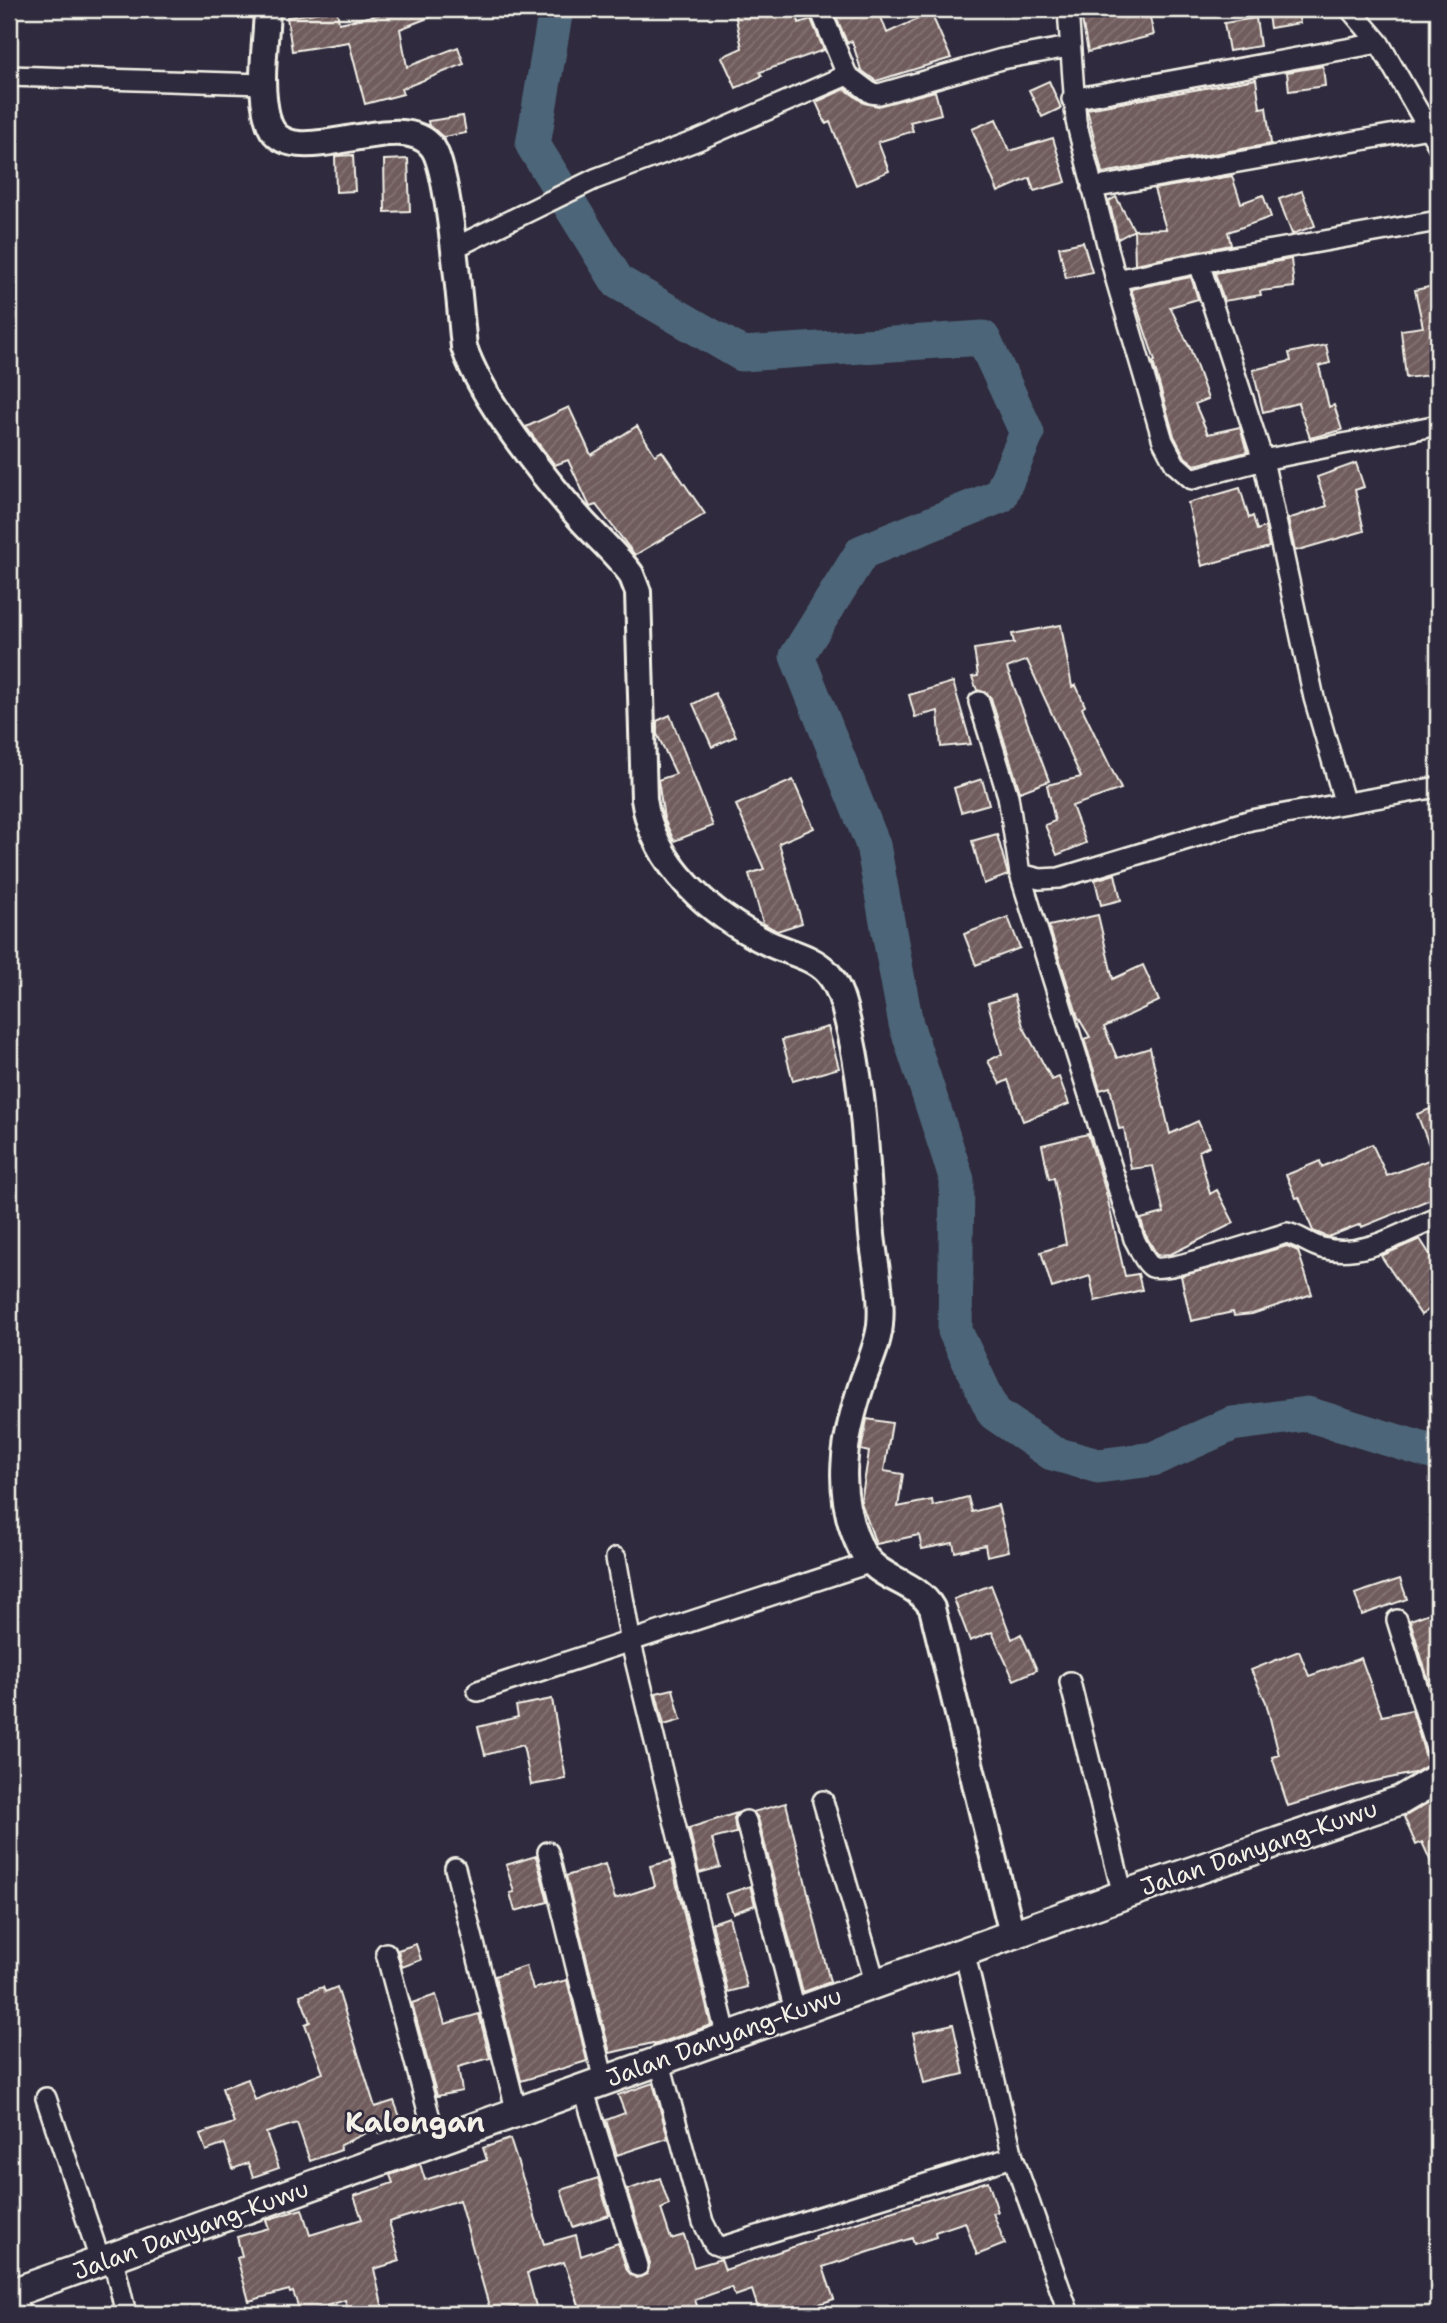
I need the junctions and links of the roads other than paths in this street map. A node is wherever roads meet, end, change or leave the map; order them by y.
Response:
1 (267, 9) edge
2 (820, 9) edge
3 (1069, 9) edge
4 (1350, 9) edge
5 (1379, 43) junction
6 (1069, 47) junction
7 (847, 75) junction
8 (9, 76) edge
9 (263, 84) junction
10 (1072, 99) junction
11 (1434, 136) edge
12 (1092, 188) junction
13 (1438, 221) edge
14 (452, 249) junction
15 (1199, 263) junction
16 (1116, 280) junction
17 (1438, 425) edge
18 (1263, 460) junction
19 (979, 702) dead end
20 (1438, 787) edge
21 (1344, 802) junction
22 (1020, 874) junction
23 (1438, 1218) edge
24 (616, 1558) dead end
25 (869, 1563) junction
26 (1397, 1620) dead end
27 (631, 1643) junction
28 (1070, 1682) dead end
29 (478, 1691) dead end
30 (1438, 1754) edge
31 (1438, 1778) edge
32 (823, 1801) dead end
33 (746, 1821) dead end
34 (548, 1852) dead end
35 (455, 1868) dead end
36 (1123, 1895) junction
37 (1012, 1934) junction
38 (964, 1951) junction
39 (386, 1953) dead end
40 (875, 1982) junction
41 (795, 2011) junction
42 (727, 2038) junction
43 (660, 2063) junction
44 (594, 2084) junction
45 (46, 2098) dead end
46 (517, 2113) junction
47 (436, 2141) junction
48 (1013, 2157) junction
49 (107, 2261) junction
50 (638, 2266) dead end
51 (14, 2301) edge
52 (125, 2314) edge
53 (1069, 2314) edge

1 - 9 street
2 - 7 street
3 - 6 street
4 - 5 street
5 - 10 street
5 - 11 street
6 - 7 street
6 - 10 street
7 - 14 street
8 - 9 street
9 - 14 street
10 - 12 street
11 - 12 street
12 - 16 street
13 - 15 street
14 - 25 street
15 - 16 street
15 - 18 street
16 - 18 street
17 - 18 street
18 - 21 street
19 - 22 street
20 - 21 street
21 - 22 street
22 - 23 street
24 - 27 street
25 - 27 street
25 - 37 street
26 - 30 street
27 - 29 street
27 - 42 street
28 - 36 street
31 - 36 main road, Jalan Danyang-Kuwu
32 - 40 street
33 - 41 street
34 - 44 street
35 - 46 street
36 - 37 main road, Jalan Danyang-Kuwu
37 - 38 main road, Jalan Danyang-Kuwu
38 - 40 main road, Jalan Danyang-Kuwu
38 - 48 street
39 - 47 street
40 - 41 main road, Jalan Danyang-Kuwu
41 - 42 main road, Jalan Danyang-Kuwu
42 - 43 main road, Jalan Danyang-Kuwu
43 - 44 main road, Jalan Danyang-Kuwu
43 - 48 street
44 - 46 main road, Jalan Danyang-Kuwu
44 - 50 street
45 - 49 street
46 - 47 main road, Jalan Danyang-Kuwu
47 - 49 main road, Jalan Danyang-Kuwu
48 - 53 street
49 - 51 main road, Jalan Danyang-Kuwu
49 - 52 street

